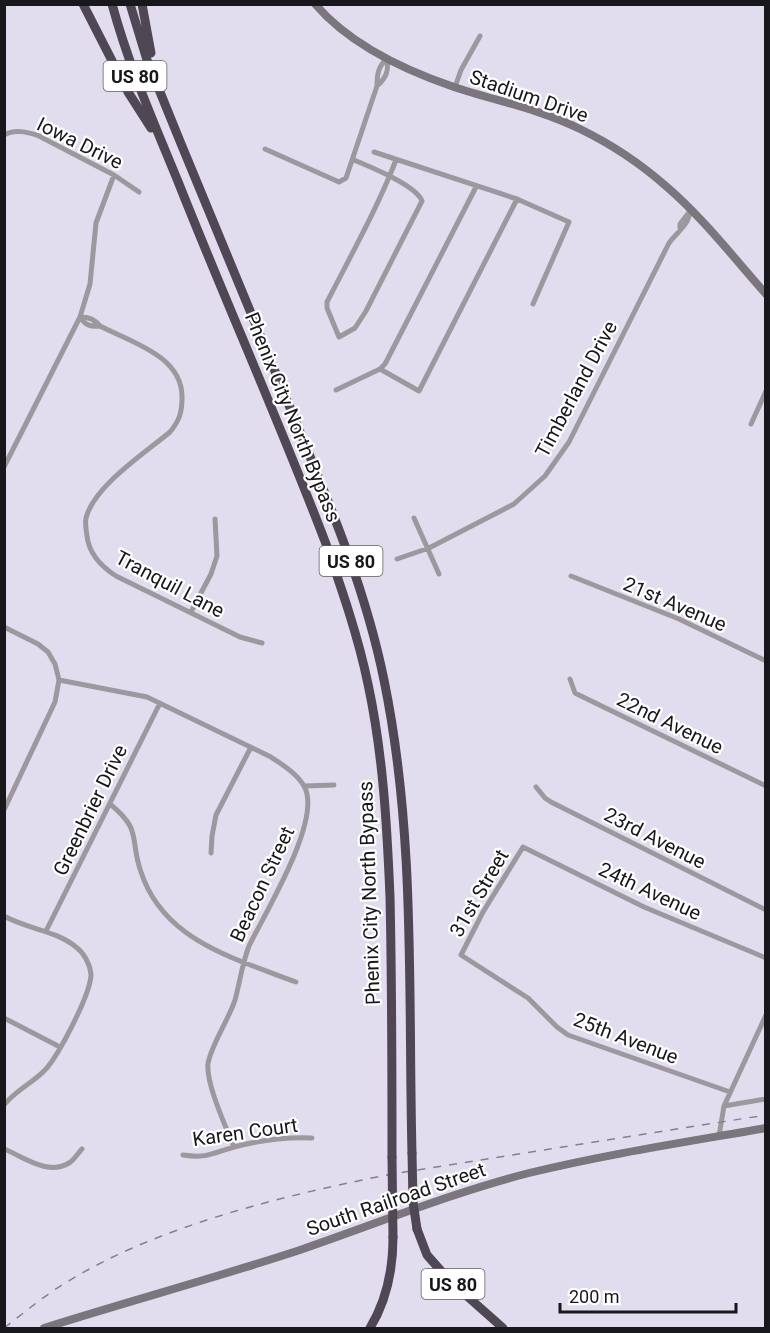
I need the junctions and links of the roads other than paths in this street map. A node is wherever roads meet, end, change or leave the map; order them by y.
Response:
1 (83, 4) edge
2 (112, 4) edge
3 (130, 4) edge
4 (142, 4) edge
5 (315, 4) edge
6 (480, 36) dead end
7 (387, 59) junction
8 (455, 87) junction
9 (170, 115) junction
10 (4, 135) edge
11 (163, 146) junction
12 (265, 149) dead end
13 (374, 152) dead end
14 (396, 159) junction
15 (354, 160) junction
16 (114, 175) junction
17 (389, 176) junction
18 (476, 187) junction
19 (139, 192) dead end
20 (517, 200) junction
21 (690, 211) junction
22 (765, 294) edge
23 (533, 303) dead end
24 (80, 317) junction
25 (380, 369) junction
26 (336, 390) dead end
27 (765, 391) edge
28 (751, 424) dead end
29 (4, 466) edge
30 (414, 518) dead end
31 (214, 519) dead end
32 (429, 548) junction
33 (397, 559) dead end
34 (439, 574) dead end
35 (571, 576) dead end
36 (191, 612) junction
37 (4, 627) edge
38 (262, 643) dead end
39 (765, 662) edge
40 (570, 679) dead end
41 (60, 680) junction
42 (160, 703) junction
43 (251, 747) junction
44 (334, 785) dead end
45 (304, 786) junction
46 (765, 786) edge
47 (536, 787) dead end
48 (110, 804) junction
49 (5, 807) edge
50 (523, 847) joint
51 (211, 853) dead end
52 (765, 910) edge
53 (4, 916) edge
54 (46, 931) junction
55 (461, 955) joint
56 (765, 958) edge
57 (243, 962) junction
58 (296, 982) dead end
59 (765, 1016) edge
60 (4, 1018) edge
61 (60, 1047) junction
62 (730, 1092) junction
63 (765, 1099) edge
64 (4, 1105) edge
65 (724, 1106) junction
66 (765, 1128) edge
67 (719, 1136) junction
68 (312, 1138) dead end
69 (234, 1147) junction
70 (4, 1149) edge
71 (82, 1149) dead end
72 (183, 1155) dead end
73 (44, 1329) edge
74 (370, 1329) edge
75 (503, 1329) edge

1 - 11 highway
2 - 11 highway, Phenix City North Bypass / US 80
3 - 9 highway, Phenix City North Bypass / US 80
4 - 9 highway
5 - 7 street, Stadium Drive
6 - 8 street
7 - 8 street, Stadium Drive
7 - 15 street
8 - 21 street, Stadium Drive
9 - 75 highway, Phenix City North Bypass / US 80, bridge
10 - 16 street, Iowa Drive
11 - 74 highway, Phenix City North Bypass / US 80, bridge
12 - 15 street
13 - 14 street
14 - 17 street
14 - 18 street
15 - 17 street
16 - 19 street, Iowa Drive
16 - 24 street
17 - 17 street
18 - 20 street
18 - 25 street
20 - 23 street
20 - 25 street
21 - 22 street, Stadium Drive
21 - 32 street, Timberland Drive
24 - 29 street
24 - 36 street, Tranquil Lane
25 - 26 street
27 - 28 street
30 - 32 street
31 - 36 street
32 - 33 street, Timberland Drive
32 - 34 street
35 - 39 street, 21st Avenue
36 - 38 street, Tranquil Lane
37 - 41 street
40 - 46 street, 22nd Avenue
41 - 42 street
41 - 49 street
42 - 43 street
42 - 48 street, Greenbrier Drive
43 - 45 street
43 - 51 street
44 - 45 street
45 - 57 street, Beacon Street
47 - 52 street, 23rd Avenue
48 - 54 street, Greenbrier Drive
48 - 57 street
50 - 55 street, 31st Street
50 - 56 street, 24th Avenue
53 - 54 street
54 - 61 street
55 - 62 street, 25th Avenue
57 - 58 street
57 - 69 street, Beacon Street
59 - 62 street
60 - 61 street
61 - 64 street
62 - 65 street
63 - 65 street
65 - 67 street
66 - 67 street, South Railroad Street
67 - 73 street, South Railroad Street
68 - 69 street, Karen Court
69 - 72 street, Karen Court
70 - 71 street

